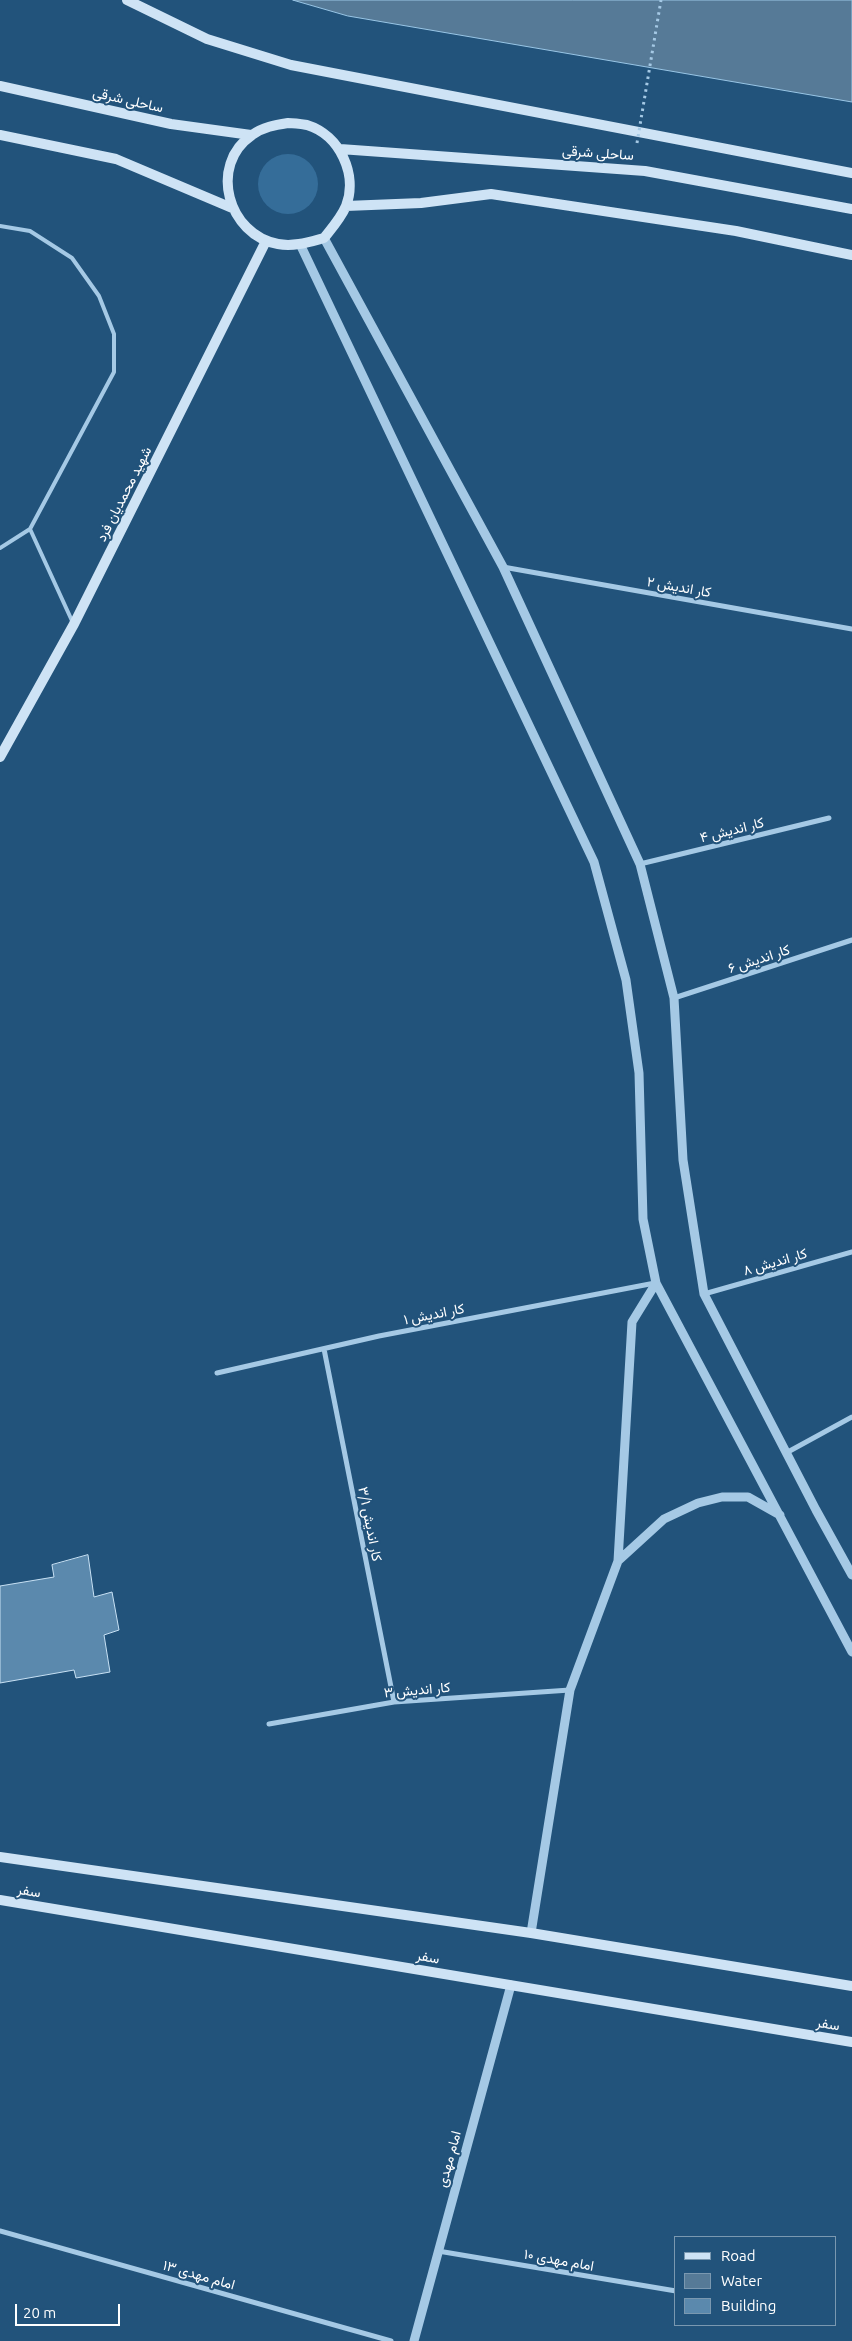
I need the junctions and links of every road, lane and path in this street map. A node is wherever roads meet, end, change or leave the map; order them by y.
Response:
1 (127, 0) edge
2 (662, 0) edge
3 (0, 86) edge
4 (0, 135) edge
5 (251, 135) junction
6 (637, 143) dead end
7 (340, 149) junction
8 (852, 173) edge
9 (346, 206) junction
10 (232, 208) junction
11 (852, 209) edge
12 (0, 226) edge
13 (324, 238) junction
14 (266, 240) junction
15 (300, 244) junction
16 (852, 255) edge
17 (30, 528) junction
18 (0, 548) edge
19 (503, 567) junction
20 (74, 624) junction
21 (852, 629) edge
22 (0, 757) edge
23 (829, 818) dead end
24 (640, 864) junction
25 (852, 940) edge
26 (674, 998) junction
27 (852, 1252) edge
28 (656, 1283) junction
29 (704, 1294) junction
30 (324, 1349) junction
31 (217, 1373) dead end
32 (852, 1417) edge
33 (786, 1454) junction
34 (780, 1515) junction
35 (618, 1561) junction
36 (852, 1575) edge
37 (852, 1652) edge
38 (570, 1690) junction
39 (394, 1702) junction
40 (269, 1724) dead end
41 (0, 1857) edge
42 (0, 1900) edge
43 (531, 1933) junction
44 (511, 1985) junction
45 (852, 1986) edge
46 (852, 2042) edge
47 (0, 2231) edge
48 (438, 2250) junction
49 (674, 2291) edge
50 (391, 2341) edge
51 (414, 2341) edge

1 - 8 main road
2 - 6 path, bridge
3 - 5 main road, ساحلی شرقی
4 - 10 main road
5 - 7 main road
5 - 10 main road
7 - 9 main road
7 - 11 main road, ساحلی شرقی
9 - 13 main road
9 - 16 main road
10 - 14 main road
12 - 17 lane
13 - 15 main road
13 - 19 street
14 - 15 main road
14 - 20 main road, شهید محمدیان فرد
15 - 28 street
17 - 18 lane
17 - 20 lane
19 - 21 street, ۲ کار اندیش
19 - 24 street
20 - 22 main road, شهید محمدیان فرد
23 - 24 street, ۴ کار اندیش
24 - 26 street
25 - 26 street, ۶ کار اندیش
26 - 29 street
27 - 29 street, ۸ کار اندیش
28 - 30 street, ۱ کار اندیش
28 - 34 street
28 - 35 street
29 - 33 street
30 - 31 street, ۱ کار اندیش
30 - 39 street, ۳/۱ کار اندیش
32 - 33 street
33 - 36 street
34 - 35 street
34 - 37 street
35 - 38 street
38 - 39 street, ۳ کار اندیش
38 - 43 street
39 - 40 street, ۳ کار اندیش
41 - 43 main road
42 - 44 main road, سفر
43 - 45 main road
44 - 46 main road, سفر
44 - 48 street, امام مهدی
47 - 50 street, ۱۳ امام مهدی
48 - 49 street, ۱۰ امام مهدی
48 - 51 street, امام مهدی

